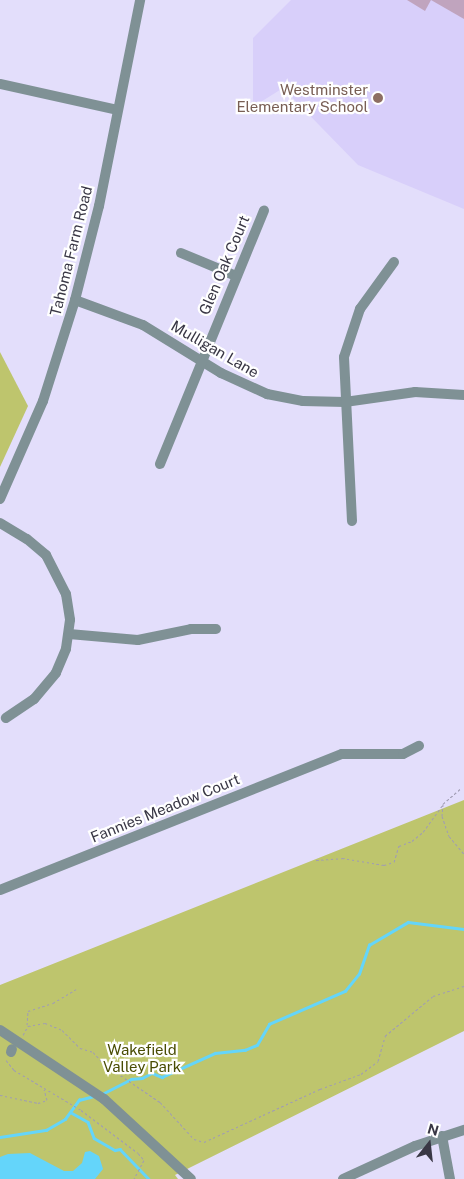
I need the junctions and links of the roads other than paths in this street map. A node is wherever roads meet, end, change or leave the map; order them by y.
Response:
1 (140, 0) edge
2 (0, 84) edge
3 (117, 110) junction
4 (264, 210) dead end
5 (181, 253) dead end
6 (394, 262) dead end
7 (236, 276) junction
8 (75, 300) junction
9 (201, 360) junction
10 (464, 395) edge
11 (345, 402) junction
12 (160, 464) dead end
13 (0, 499) edge
14 (352, 521) dead end
15 (0, 523) edge
16 (216, 629) dead end
17 (69, 634) junction
18 (6, 718) dead end
19 (420, 746) dead end
20 (0, 890) edge
21 (0, 1030) edge
22 (464, 1130) edge
23 (442, 1136) junction
24 (192, 1179) edge
25 (343, 1179) edge
26 (450, 1179) edge

1 - 3 street, Tahoma Farm Road
2 - 3 street
3 - 8 street, Tahoma Farm Road
4 - 7 street, Glen Oak Court
5 - 7 street
6 - 11 street
7 - 9 street, Glen Oak Court
8 - 9 street, Mulligan Lane
8 - 13 street, Tahoma Farm Road
9 - 11 street, Mulligan Lane
9 - 12 street, Glen Oak Court
10 - 11 street, Mulligan Lane
11 - 14 street
15 - 17 street
16 - 17 street
17 - 18 street
19 - 20 street, Fannies Meadow Court
21 - 24 street
22 - 23 street
23 - 25 street
23 - 26 street

